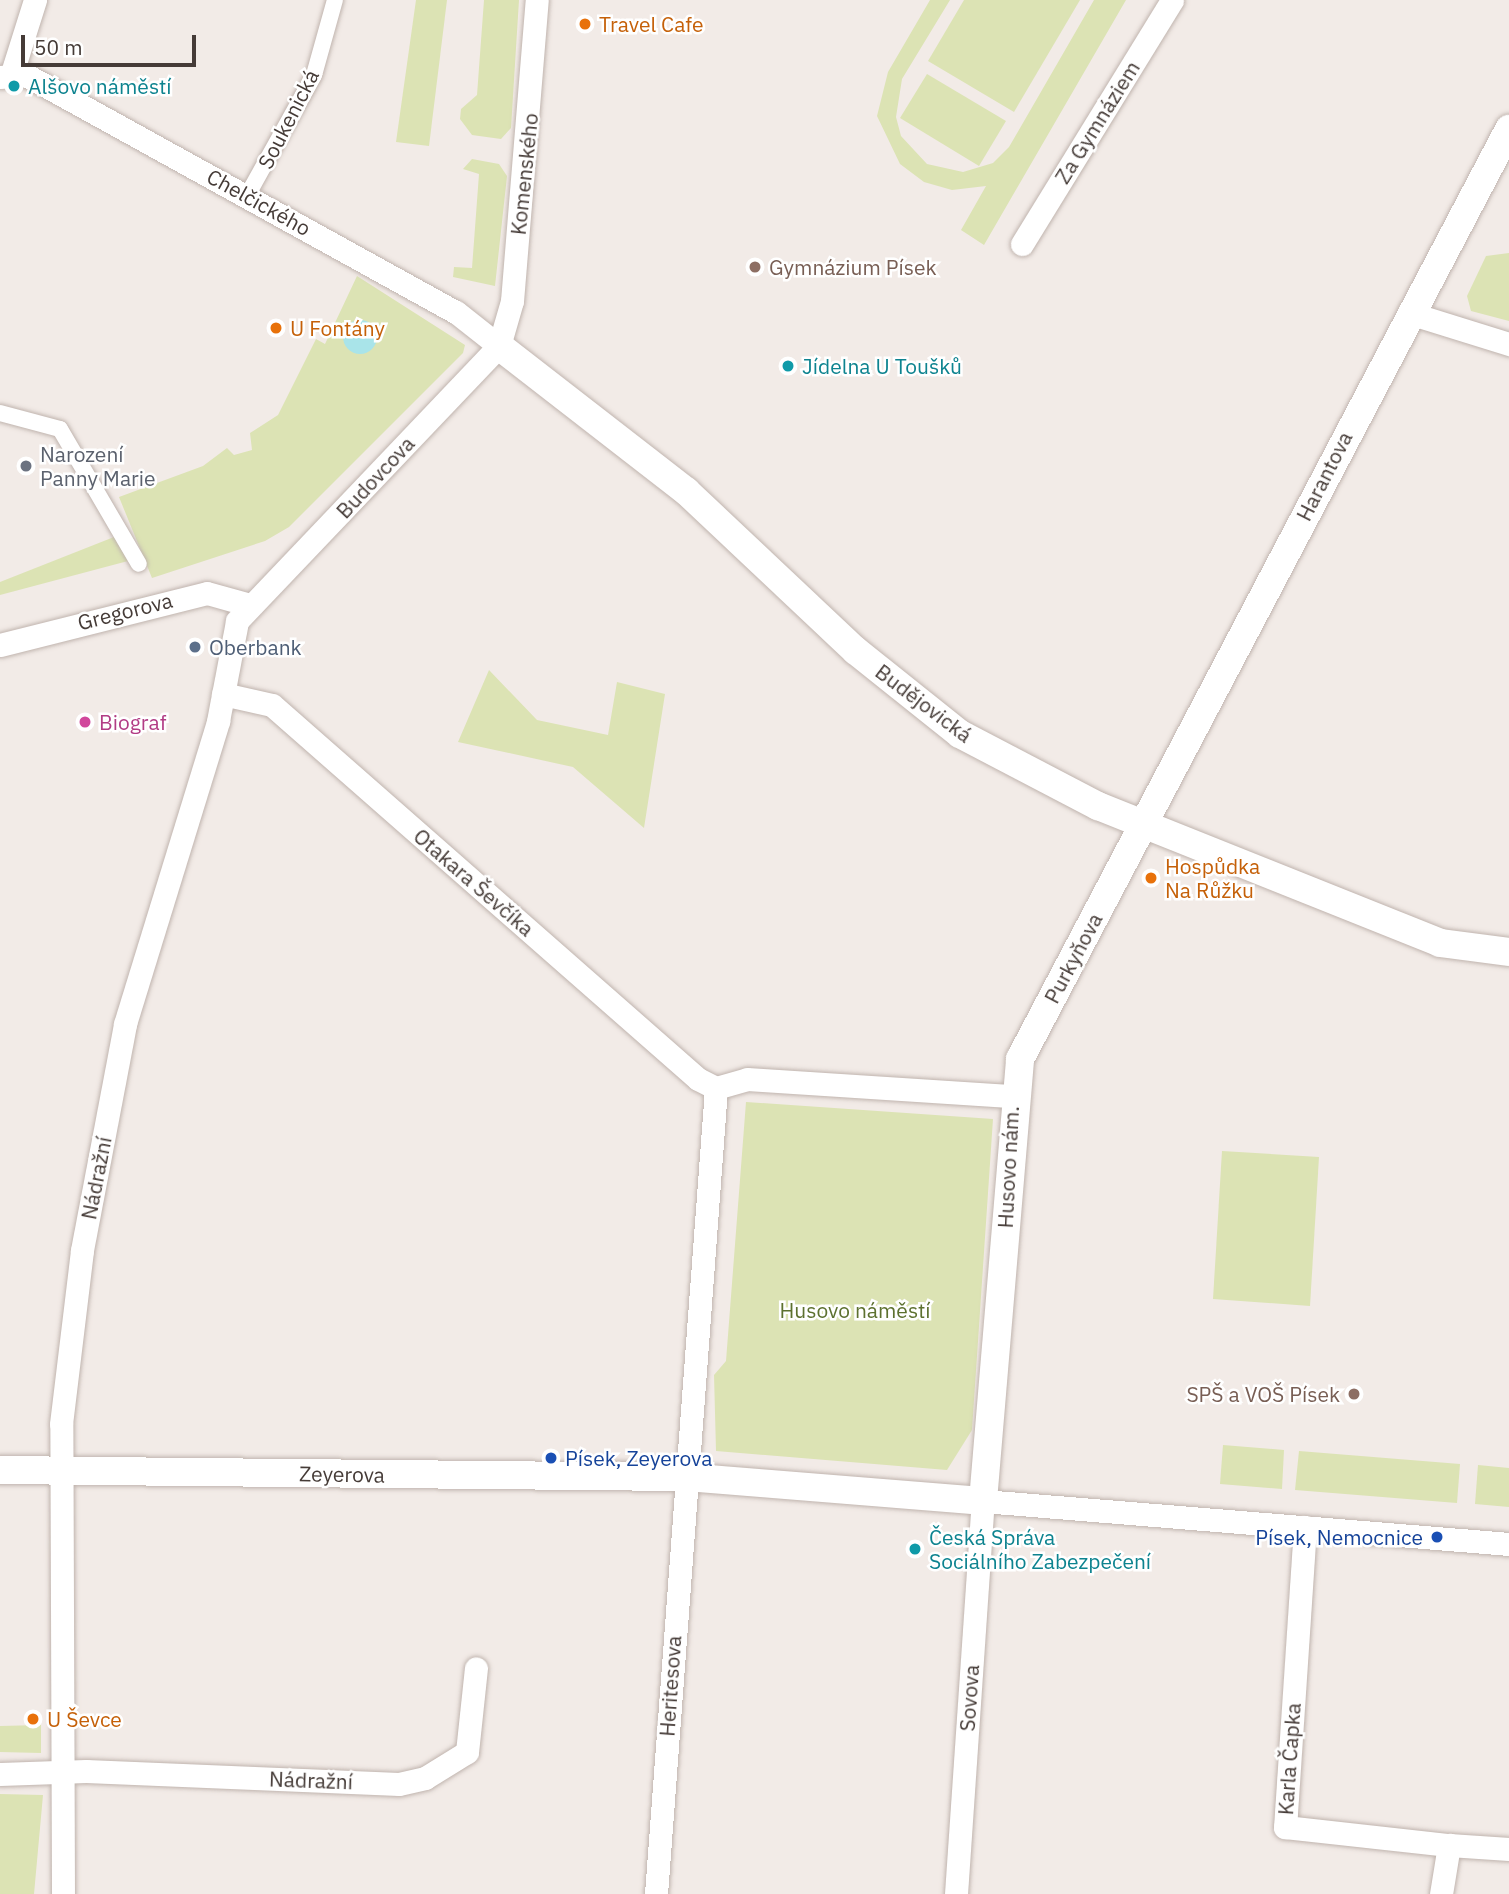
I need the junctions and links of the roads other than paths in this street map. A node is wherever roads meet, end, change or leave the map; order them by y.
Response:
1 (35, 0) edge
2 (335, 0) edge
3 (537, 0) edge
4 (1172, 0) edge
5 (6, 77) edge
6 (1509, 129) edge
7 (247, 196) junction
8 (1022, 244) dead end
9 (1409, 313) junction
10 (1509, 344) edge
11 (499, 346) junction
12 (0, 413) edge
13 (139, 564) dead end
14 (250, 605) junction
15 (0, 645) edge
16 (223, 694) junction
17 (1142, 824) junction
18 (1509, 952) edge
19 (716, 1088) junction
20 (1013, 1096) junction
21 (0, 1471) edge
22 (59, 1471) junction
23 (685, 1477) junction
24 (983, 1501) junction
25 (1305, 1527) junction
26 (1509, 1544) edge
27 (476, 1668) dead end
28 (62, 1772) junction
29 (0, 1774) edge
30 (1448, 1845) junction
31 (1509, 1849) edge
32 (63, 1894) edge
33 (656, 1894) edge
34 (956, 1894) edge
35 (1441, 1894) edge

1 - 5 street
2 - 7 street, Soukenická
3 - 11 street, Komenského
4 - 8 street, Za Gymnáziem
5 - 7 street, Chelčického
6 - 9 street, Harantova
7 - 11 street, Chelčického
9 - 10 street
9 - 17 street, Harantova
11 - 14 street, Budovcova
11 - 17 street, Budějovická
12 - 13 street
14 - 15 street, Gregorova
14 - 16 street, Nádražní
16 - 19 street, Otakara Ševčíka
16 - 22 street, Nádražní
17 - 18 street, Budějovická
17 - 20 street, Purkyňova
19 - 20 street, Husovo nám.
19 - 23 street
20 - 24 street, Husovo nám.
21 - 22 street, Zeyerova
22 - 23 street, Zeyerova
22 - 28 street, Nádražní
23 - 24 street
23 - 33 street, Heritesova
24 - 25 street
24 - 34 street, Sovova
25 - 26 street
25 - 30 street, Karla Čapka
27 - 28 street, Nádražní
28 - 29 street
28 - 32 street, Nádražní
30 - 31 street
30 - 35 street

